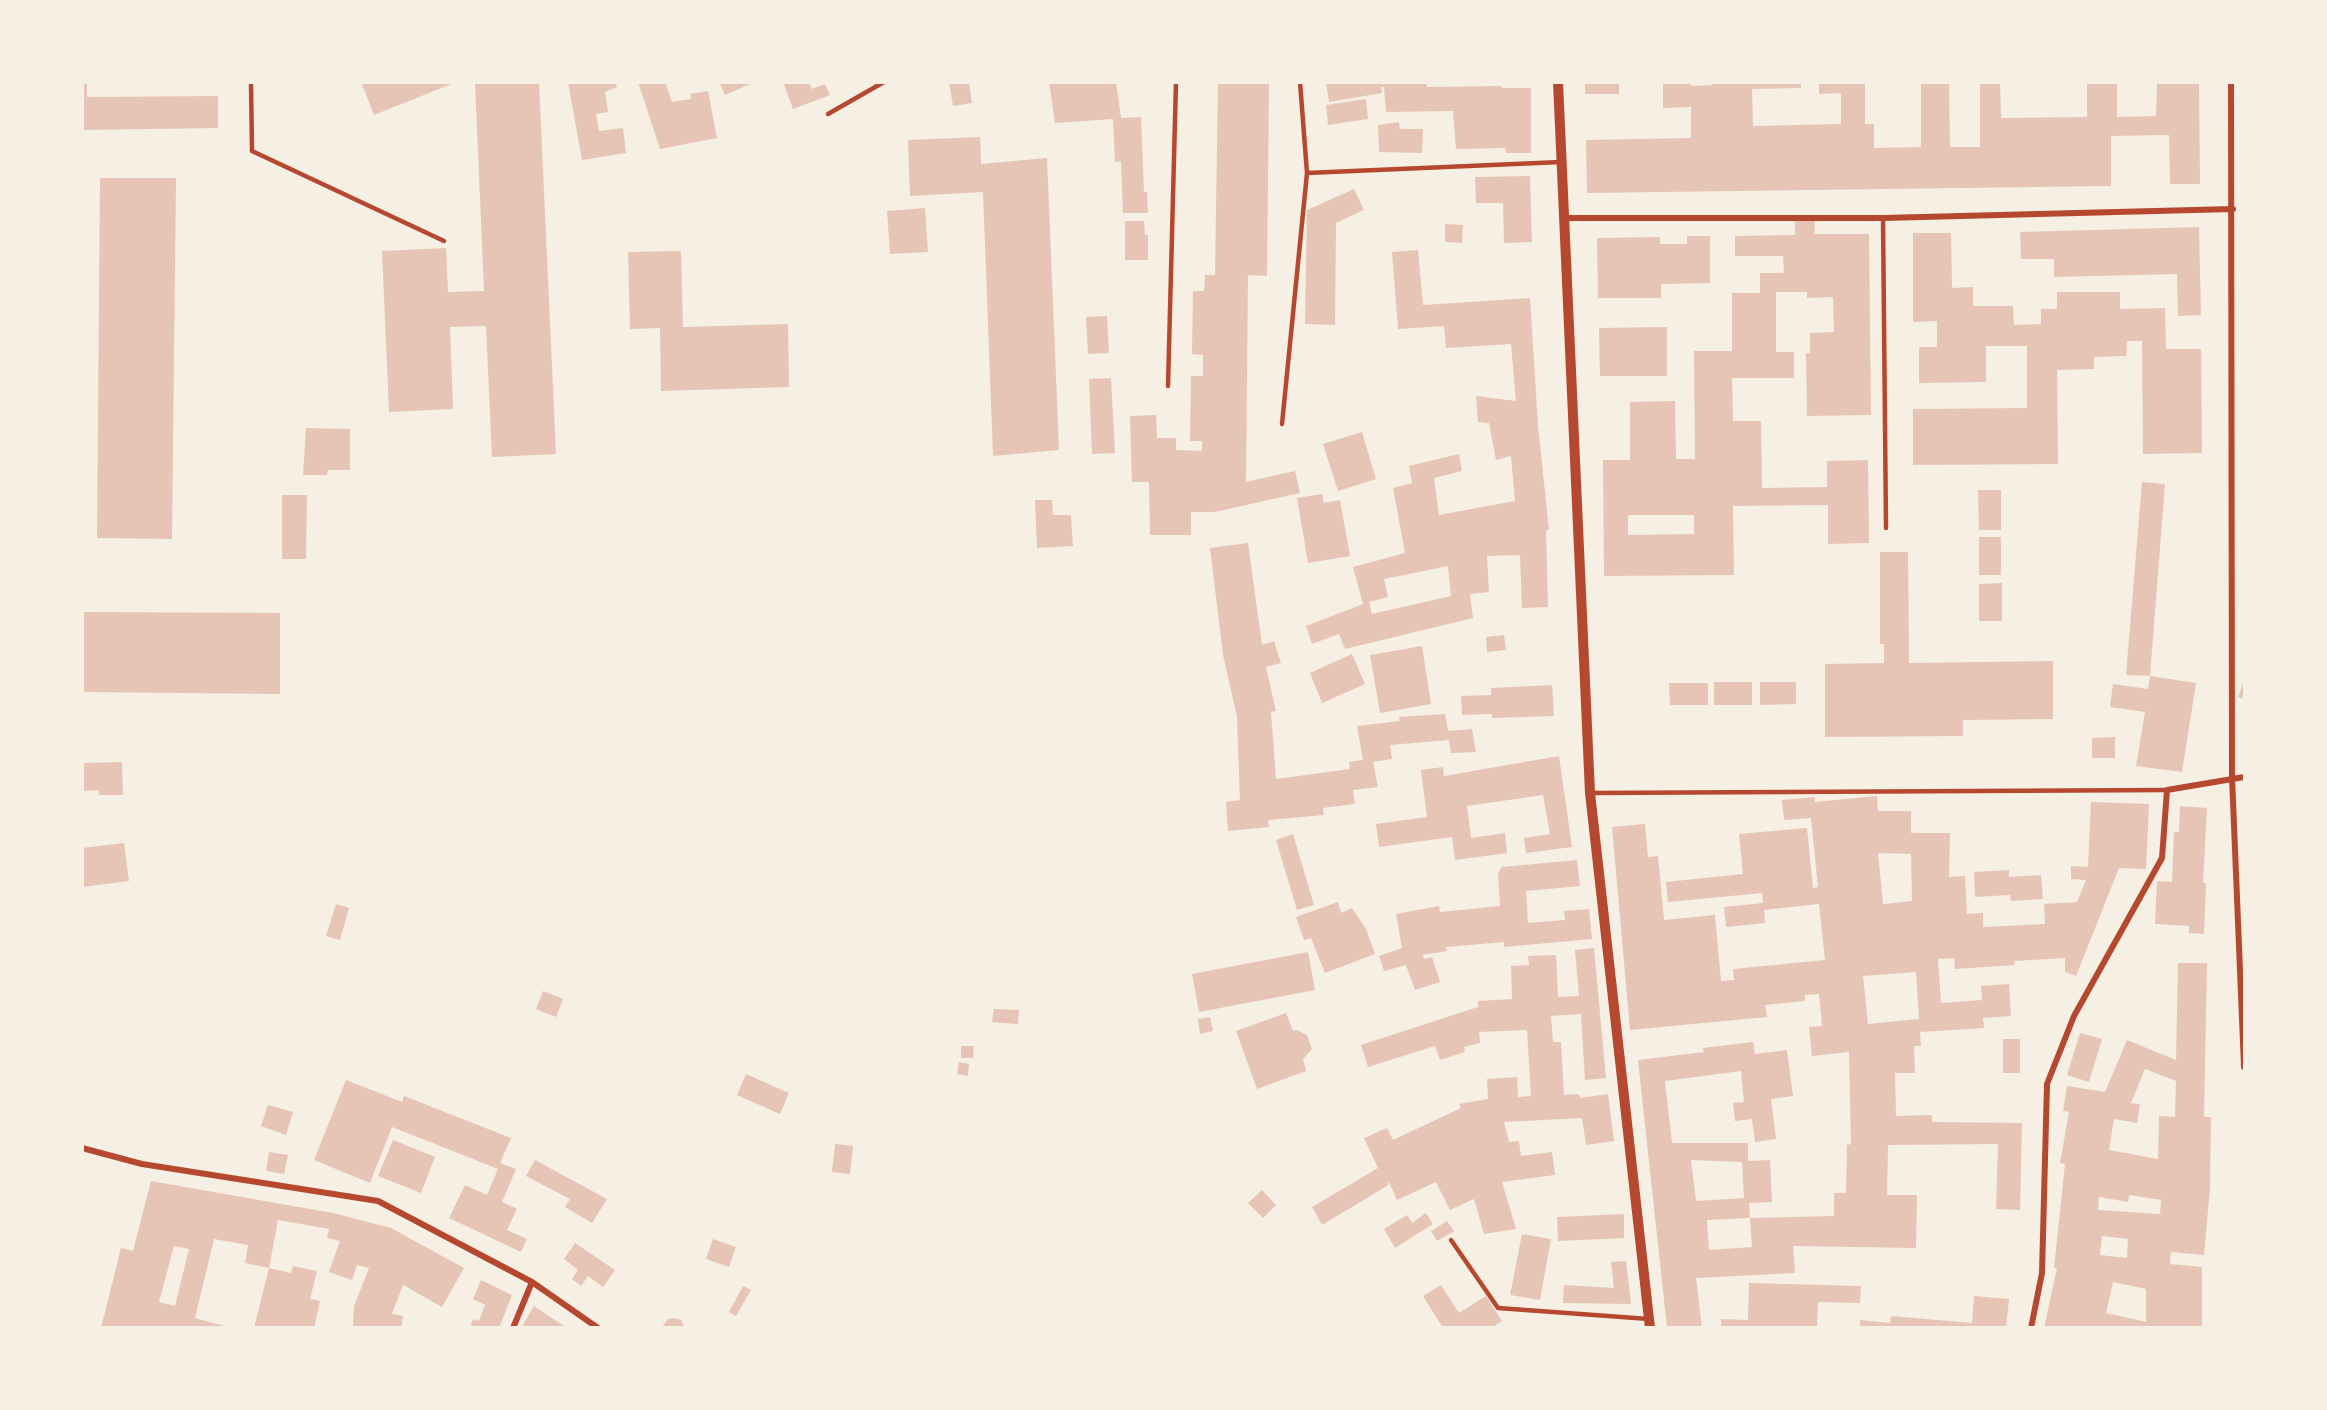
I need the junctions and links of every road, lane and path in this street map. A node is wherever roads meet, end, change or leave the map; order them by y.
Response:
1 (251, 82) edge
2 (884, 82) edge
3 (1176, 82) edge
4 (1300, 82) edge
5 (1558, 82) edge
6 (2231, 82) edge
7 (828, 114) dead end
8 (1561, 162) junction
9 (1307, 173) junction
10 (2233, 209) junction
11 (1563, 218) junction
12 (1883, 218) junction
13 (444, 242) dead end
14 (1168, 386) dead end
15 (1282, 424) dead end
16 (1886, 528) dead end
17 (2232, 777) junction
18 (2244, 777) edge
19 (2167, 790) junction
20 (1590, 793) junction
21 (2244, 1067) edge
22 (82, 1148) edge
23 (1451, 1240) dead end
24 (532, 1282) junction
25 (1650, 1323) edge
26 (513, 1328) edge
27 (598, 1328) edge
28 (2031, 1328) edge

1 - 13 lane
2 - 7 lane
3 - 14 lane
4 - 9 lane
5 - 8 street
6 - 10 street
8 - 9 lane
8 - 11 street
9 - 15 lane
10 - 12 street
10 - 17 street
11 - 12 street
11 - 20 street
12 - 16 lane
17 - 18 street
17 - 19 street
17 - 21 street
19 - 20 lane
19 - 28 street
20 - 25 street
22 - 24 street
23 - 25 lane
24 - 26 street
24 - 27 street

